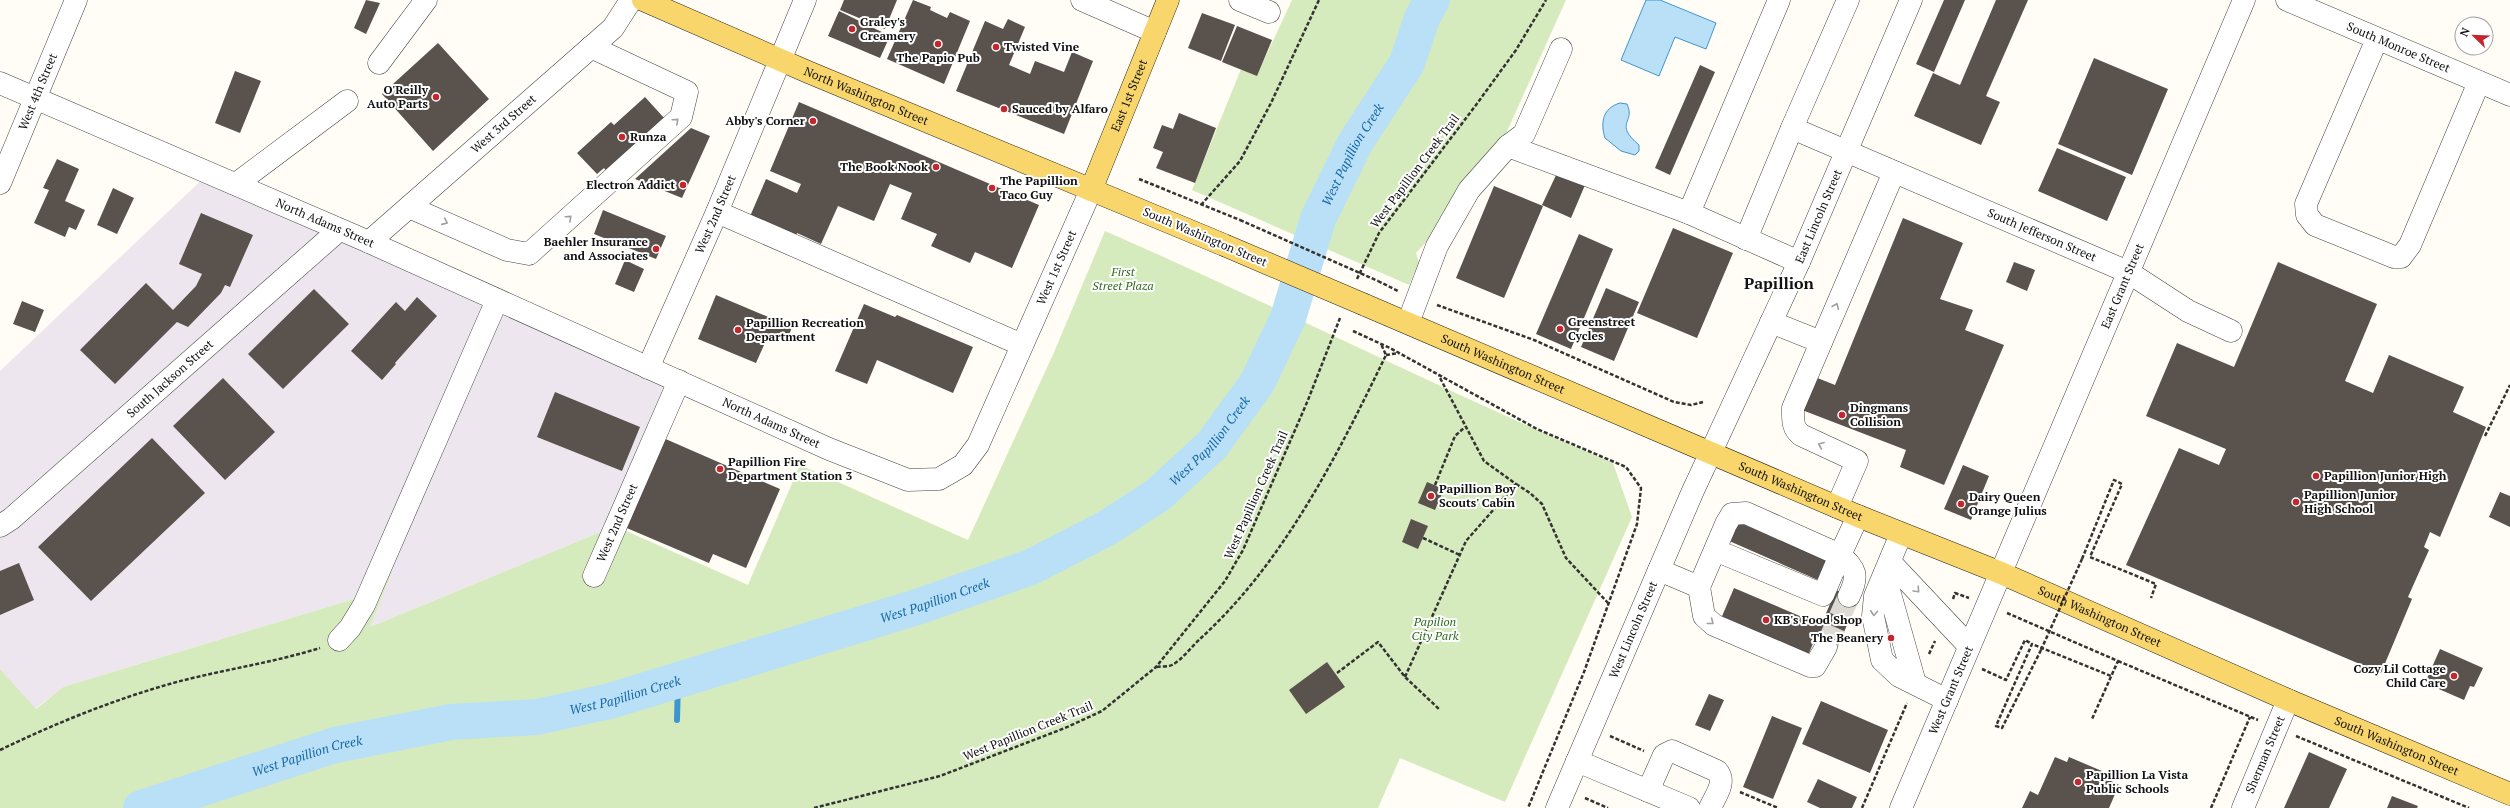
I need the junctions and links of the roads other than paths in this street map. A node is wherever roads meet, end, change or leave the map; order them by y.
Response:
1 (76, 0) edge
2 (426, 0) edge
3 (631, 0) edge
4 (643, 0) edge
5 (805, 0) edge
6 (1082, 0) edge
7 (1168, 0) edge
8 (1240, 0) edge
9 (1779, 0) edge
10 (1848, 0) edge
11 (2244, 0) edge
12 (2287, 0) edge
13 (1904, 2) edge
14 (1269, 12) dead end
15 (1155, 32) junction
16 (2377, 39) junction
17 (591, 47) junction
18 (1561, 49) dead end
19 (780, 60) junction
20 (378, 63) dead end
21 (2479, 82) junction
22 (0, 84) edge
23 (2510, 95) edge
24 (35, 98) junction
25 (347, 101) dead end
26 (1792, 128) junction
27 (1508, 146) junction
28 (1846, 152) junction
29 (1894, 172) junction
30 (0, 183) edge
31 (236, 184) junction
32 (1091, 190) junction
33 (409, 207) junction
34 (717, 212) junction
35 (1689, 213) junction
36 (339, 230) junction
37 (1746, 238) junction
38 (369, 242) junction
39 (1799, 262) junction
40 (2128, 272) junction
41 (497, 300) junction
42 (1771, 322) junction
43 (1408, 323) junction
44 (2231, 331) dead end
45 (1821, 342) junction
46 (1022, 346) junction
47 (648, 368) junction
48 (679, 382) junction
49 (1711, 452) junction
50 (1837, 507) junction
51 (1858, 516) junction
52 (0, 526) edge
53 (1901, 534) junction
54 (1715, 550) junction
55 (1840, 555) junction
56 (1887, 569) junction
57 (1659, 570) junction
58 (2001, 573) junction
59 (594, 576) dead end
60 (1699, 587) junction
61 (1849, 596) tunnel mouth
62 (339, 640) road end
63 (1970, 646) junction
64 (1826, 647) tunnel mouth
65 (1947, 700) junction
66 (2288, 700) junction
67 (1577, 761) junction
68 (1648, 791) junction
69 (2510, 794) edge
70 (1557, 808) edge
71 (1689, 808) edge
72 (1710, 808) edge
73 (1900, 808) edge
74 (2242, 808) edge

1 - 24 street, West 4th Street
2 - 20 street
3 - 17 street, West 3rd Street
4 - 19 main road, North Washington Street
5 - 19 street, West 2nd Street
6 - 15 street
7 - 15 main road, East 1st Street
8 - 14 street
9 - 35 street
10 - 26 street
11 - 40 street, East Grant Street
12 - 16 street, South Monroe Street
13 - 28 street, East Lincoln Street
15 - 32 main road, East 1st Street
16 - 21 street, South Monroe Street
16 - 21 street
17 - 33 street, West 3rd Street
33 -> 17 street
18 - 27 street
19 - 32 main road, North Washington Street
19 - 34 street, West 2nd Street
21 - 23 street, South Monroe Street
22 - 24 street, North Adams Street
24 - 30 street, West 4th Street
24 - 31 street, North Adams Street
25 - 31 street
26 - 28 street, South Jefferson Street
26 - 37 street
27 - 35 street
27 - 43 street
28 - 29 street, South Jefferson Street
28 - 39 street, East Lincoln Street
29 - 40 street, South Jefferson Street
45 -> 29 street
31 - 36 street, North Adams Street
32 - 43 main road, South Washington Street, bridge
32 - 46 street, West 1st Street
33 - 38 street, West 3rd Street
34 - 46 street
34 - 47 street, West 2nd Street
35 - 37 street
36 - 38 street, North Adams Street
36 - 52 street, South Jackson Street
37 - 39 street
38 - 41 street, North Adams Street
39 - 42 street, East Lincoln Street
40 - 44 street, South Jefferson Street
40 - 58 street, East Grant Street
41 - 47 street, North Adams Street
41 - 62 street
42 - 45 street
42 - 49 street, East Lincoln Street
43 - 49 main road, South Washington Street
50 -> 45 street
46 - 48 street, North Adams Street
47 - 48 street, North Adams Street
48 - 59 street, West 2nd Street
49 - 50 main road, South Washington Street
49 - 57 street, West Lincoln Street
50 - 51 main road, South Washington Street
51 - 53 main road, South Washington Street
51 - 55 street
53 - 56 street
53 - 58 main road, South Washington Street
54 - 55 street
54 - 55 street
54 - 60 street
55 - 61 street
56 -> 63 street
56 - 65 street
57 - 60 street
57 - 67 street, West Lincoln Street
58 - 63 street, West Grant Street
58 - 66 main road, South Washington Street
60 -> 64 street
63 - 65 street, West Grant Street
65 - 73 street, West Grant Street
66 - 69 main road, South Washington Street
66 - 74 street, Sherman Street
67 - 68 street
67 - 70 street, West Lincoln Street
68 - 71 street
68 - 72 street

